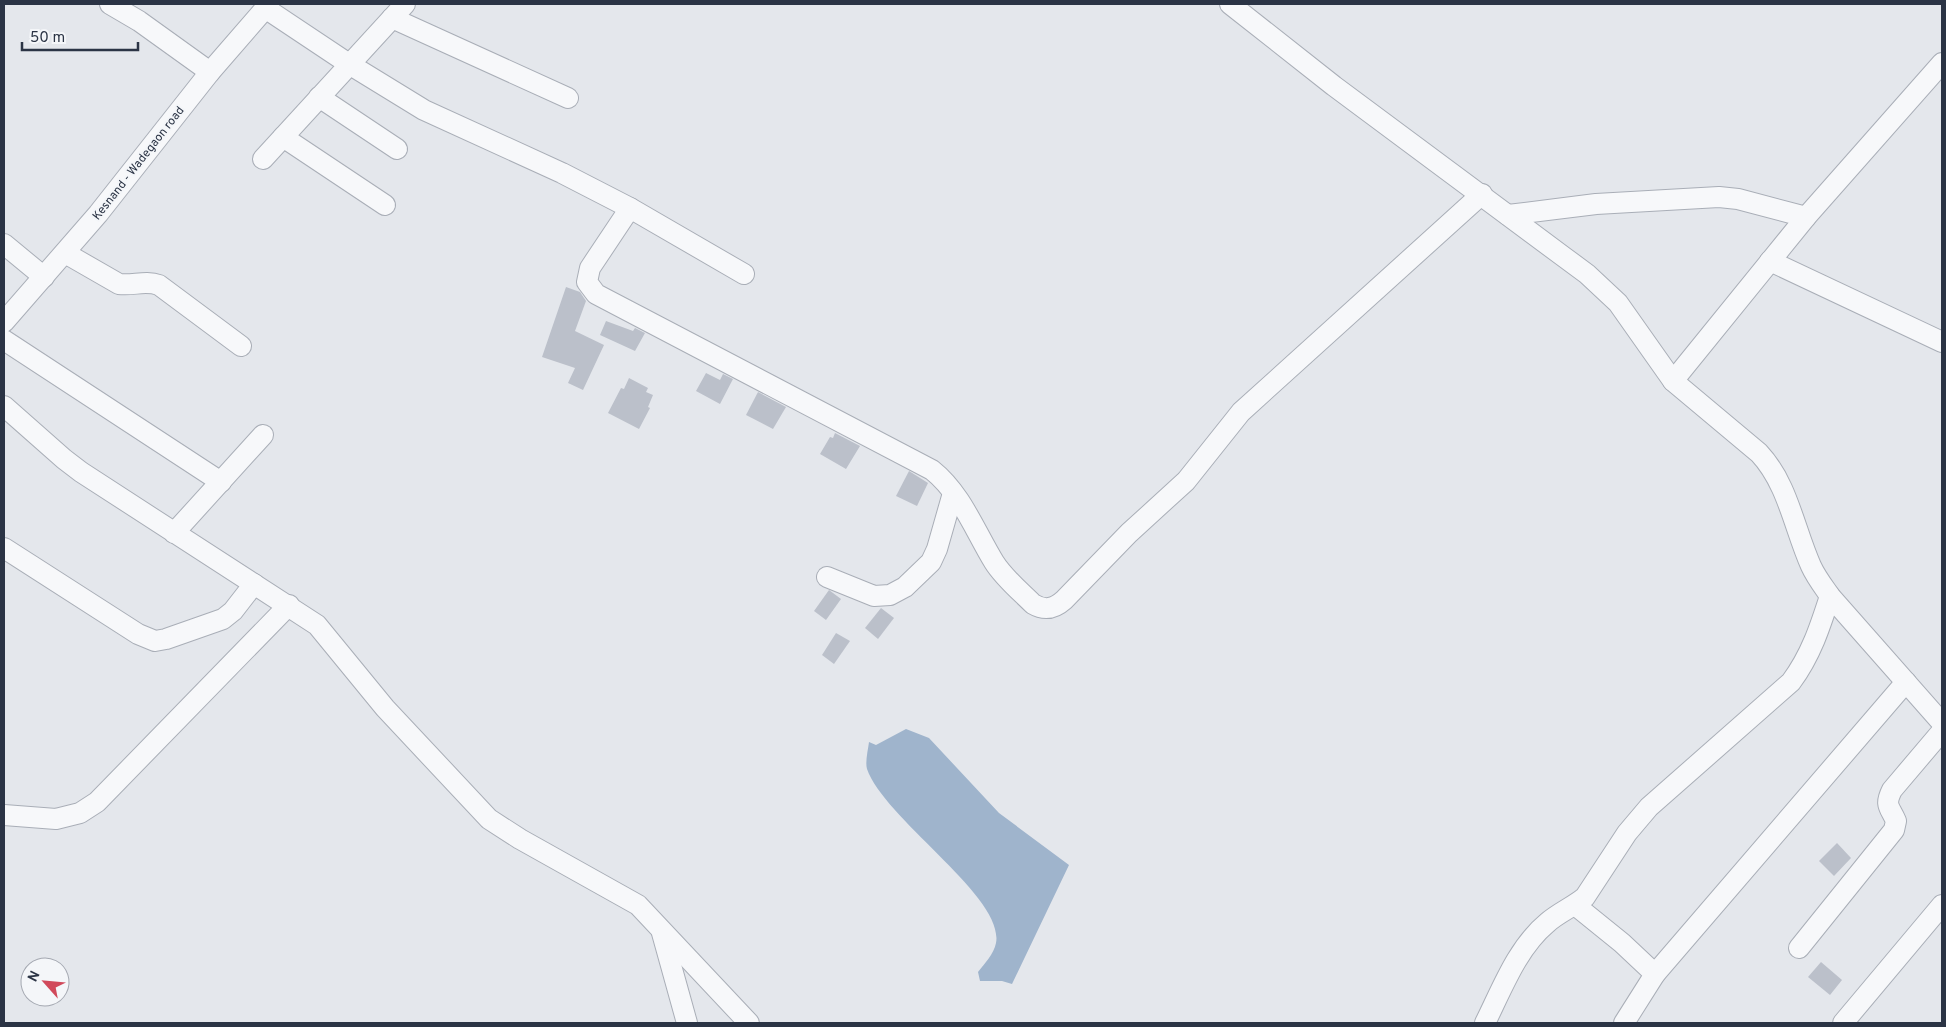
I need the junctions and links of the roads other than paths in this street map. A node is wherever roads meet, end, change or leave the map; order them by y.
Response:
1 (110, 4) edge
2 (267, 6) edge
3 (1237, 6) edge
4 (399, 11) edge
5 (1942, 63) edge
6 (349, 64) junction
7 (210, 72) junction
8 (319, 97) junction
9 (568, 98) dead end
10 (283, 137) junction
11 (396, 149) dead end
12 (263, 159) dead end
13 (1482, 194) junction
14 (385, 206) dead end
15 (630, 208) junction
16 (1508, 215) junction
17 (1806, 217) junction
18 (4, 244) edge
19 (65, 253) junction
20 (1770, 261) junction
21 (744, 274) dead end
22 (44, 277) junction
23 (4, 322) edge
24 (4, 340) edge
25 (1942, 342) edge
26 (241, 346) dead end
27 (1673, 381) junction
28 (4, 406) edge
29 (264, 435) dead end
30 (221, 482) junction
31 (953, 492) junction
32 (174, 533) junction
33 (4, 548) edge
34 (827, 577) dead end
35 (254, 584) junction
36 (1830, 596) junction
37 (289, 605) junction
38 (1906, 682) junction
39 (1942, 723) edge
40 (1942, 730) edge
41 (4, 815) edge
42 (1942, 904) edge
43 (1576, 905) junction
44 (661, 930) junction
45 (1799, 948) dead end
46 (1655, 974) junction
47 (686, 1023) edge
48 (749, 1023) edge
49 (1485, 1023) edge
50 (1624, 1023) edge
51 (1842, 1023) edge

1 - 7 street
2 - 6 street
2 - 7 street, Kesnand - Wadegaon road
3 - 13 street
4 - 6 street
4 - 9 street
5 - 17 street
6 - 8 street
6 - 15 street
7 - 19 street, Kesnand - Wadegaon road
8 - 10 street
8 - 11 street
10 - 12 street
10 - 14 street
13 - 16 street
13 - 31 street
15 - 21 street
15 - 31 street
16 - 17 street
16 - 27 street
17 - 20 street
18 - 22 street
19 - 22 street, Kesnand - Wadegaon road
19 - 26 street
20 - 25 street
20 - 27 street
22 - 23 street, Kesnand - Wadegaon road
24 - 30 street
27 - 36 street
28 - 32 street
29 - 30 street
30 - 32 street
31 - 34 street
32 - 35 street
33 - 35 street
35 - 37 street
36 - 38 street
36 - 43 street
37 - 41 street
37 - 44 street
38 - 39 street
38 - 46 street
40 - 45 street
42 - 51 street
43 - 46 street
43 - 49 street
44 - 47 street
44 - 48 street
46 - 50 street

